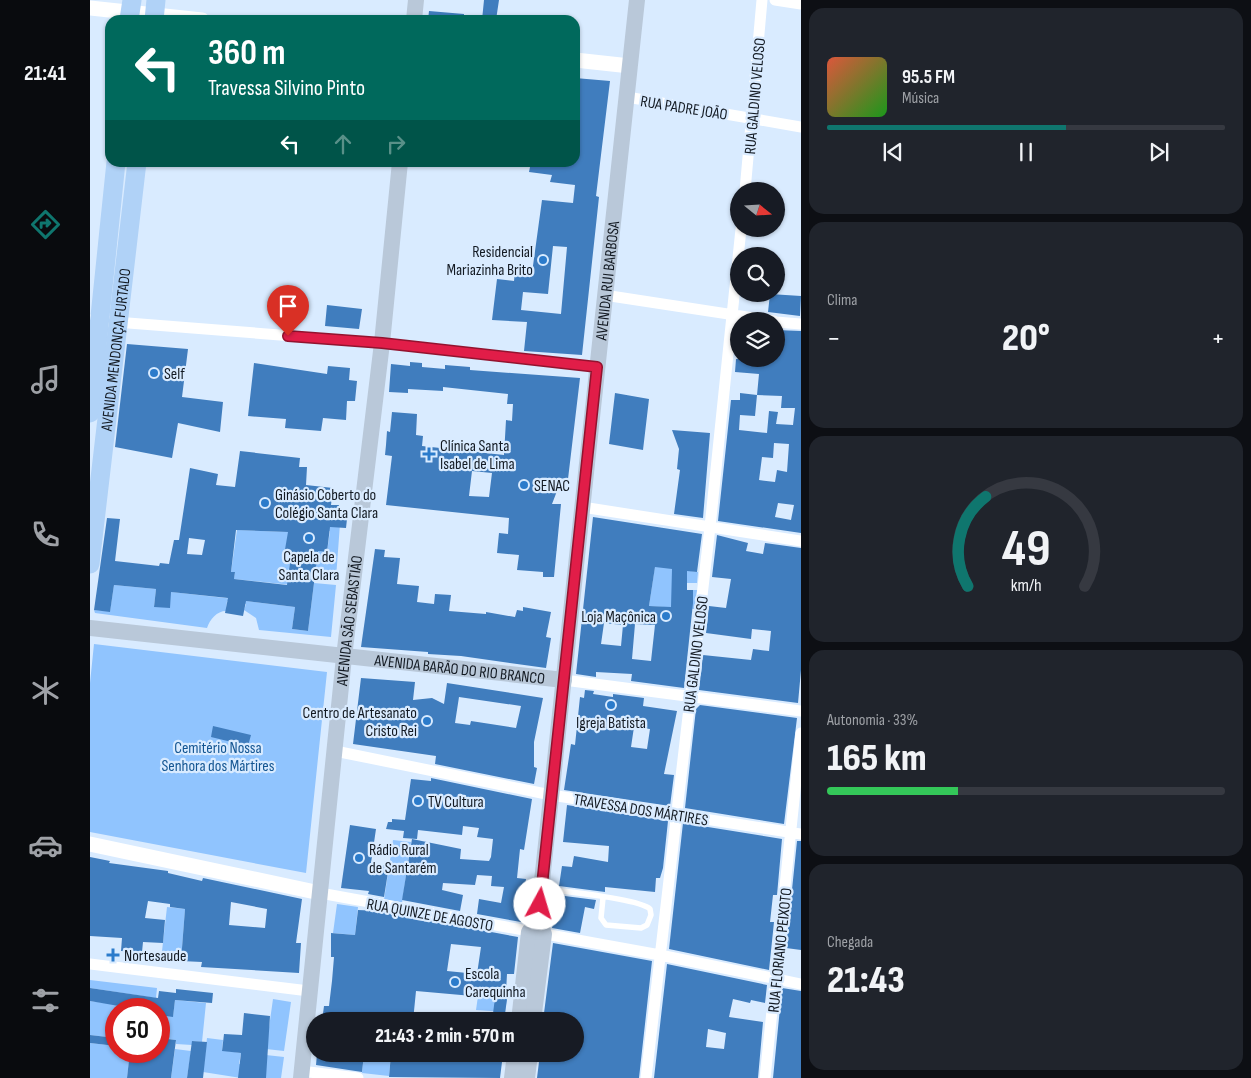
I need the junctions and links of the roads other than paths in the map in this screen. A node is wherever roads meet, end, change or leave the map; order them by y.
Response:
1 (416, 0) edge
2 (637, 0) edge
3 (762, 0) edge
4 (775, 0) edge
5 (801, 4) edge
6 (90, 8) edge
7 (130, 11) edge
8 (154, 12) edge
9 (172, 15) edge
10 (414, 15) edge
11 (580, 61) edge
12 (630, 66) junction
13 (627, 97) junction
14 (752, 118) junction
15 (801, 126) edge
16 (116, 167) edge
17 (136, 167) edge
18 (400, 167) edge
19 (746, 182) edge
20 (740, 238) edge
21 (604, 295) junction
22 (733, 312) edge
23 (730, 316) edge
24 (103, 321) edge
25 (785, 322) edge
26 (801, 324) edge
27 (382, 343) junction
28 (730, 344) edge
29 (597, 367) junction
30 (90, 413) edge
31 (582, 507) junction
32 (710, 527) junction
33 (801, 541) edge
34 (90, 564) edge
35 (90, 628) edge
36 (344, 656) junction
37 (564, 680) junction
38 (690, 697) junction
39 (801, 711) edge
40 (801, 733) edge
41 (335, 751) junction
42 (551, 795) junction
43 (676, 813) junction
44 (796, 833) edge
45 (90, 844) edge
46 (541, 889) junction
47 (320, 893) junction
48 (603, 898) junction
49 (537, 933) junction
50 (660, 955) junction
51 (90, 964) edge
52 (776, 980) junction
53 (801, 984) edge
54 (309, 991) junction
55 (520, 1012) edge
56 (534, 1012) edge
57 (514, 1062) edge
58 (529, 1062) edge
59 (301, 1074) edge
60 (358, 1078) edge
61 (512, 1078) edge
62 (527, 1078) edge
63 (646, 1078) edge
64 (765, 1078) edge

1 - 10 main road
2 - 12 main road, AVENIDA RUI BARBOSA
3 - 14 street, RUA GALDINO VELOSO
4 - 5 street
6 - 7 street
7 - 8 street
8 - 9 street
11 - 12 street
12 - 13 main road, AVENIDA RUI BARBOSA
13 - 14 street, RUA PADRE JOÃO
13 - 21 main road, AVENIDA RUI BARBOSA
14 - 15 street, RUA PADRE JOÃO
14 - 19 street, RUA GALDINO VELOSO
16 - 24 main road, AVENIDA MENDONÇA FURTADO
17 - 24 main road, AVENIDA MENDONÇA FURTADO
18 - 27 main road, AVENIDA SÃO SEBASTIÃO
20 - 22 street, RUA GALDINO VELOSO
21 - 23 street
21 - 29 main road, AVENIDA RUI BARBOSA
24 - 27 street
24 - 30 main road, AVENIDA MENDONÇA FURTADO
24 - 34 main road, AVENIDA MENDONÇA FURTADO
25 - 26 street
27 - 29 street
27 - 36 main road, AVENIDA SÃO SEBASTIÃO
28 - 32 street, RUA GALDINO VELOSO
29 - 31 main road, AVENIDA RUI BARBOSA
31 - 32 street
31 - 37 main road, AVENIDA RUI BARBOSA
32 - 33 street
32 - 38 street, RUA GALDINO VELOSO
35 - 36 main road, AVENIDA BARÃO DO RIO BRANCO
36 - 37 main road, AVENIDA BARÃO DO RIO BRANCO
36 - 41 main road, AVENIDA SÃO SEBASTIÃO
37 - 38 street, AVENIDA BARÃO DO RIO BRANCO
37 - 42 main road, AVENIDA RUI BARBOSA
38 - 39 street, AVENIDA BARÃO DO RIO BRANCO
38 - 43 street, RUA GALDINO VELOSO
40 - 44 street, RUA FLORIANO PEIXOTO
41 - 42 street, TRAVESSA DOS MÁRTIRES
41 - 47 main road, AVENIDA SÃO SEBASTIÃO
42 - 43 street, TRAVESSA DOS MÁRTIRES
42 - 46 main road, AVENIDA RUI BARBOSA
43 - 44 street, TRAVESSA DOS MÁRTIRES
43 - 50 street, RUA GALDINO VELOSO
44 - 52 street, RUA FLORIANO PEIXOTO
45 - 47 street, RUA QUINZE DE AGOSTO
46 - 48 lane
46 - 49 main road, AVENIDA RUI BARBOSA
47 - 49 street, RUA QUINZE DE AGOSTO
47 - 54 main road, AVENIDA SÃO SEBASTIÃO
48 - 48 lane
49 - 50 street, RUA QUINZE DE AGOSTO
49 - 55 main road, AVENIDA RUI BARBOSA
49 - 56 main road, AVENIDA RUI BARBOSA
50 - 52 street, RUA QUINZE DE AGOSTO
50 - 63 street, RUA GALDINO VELOSO
51 - 54 street
52 - 53 street, RUA QUINZE DE AGOSTO
52 - 64 street, RUA FLORIANO PEIXOTO
54 - 59 main road, AVENIDA SÃO SEBASTIÃO
57 - 61 main road
58 - 62 main road
59 - 60 street

